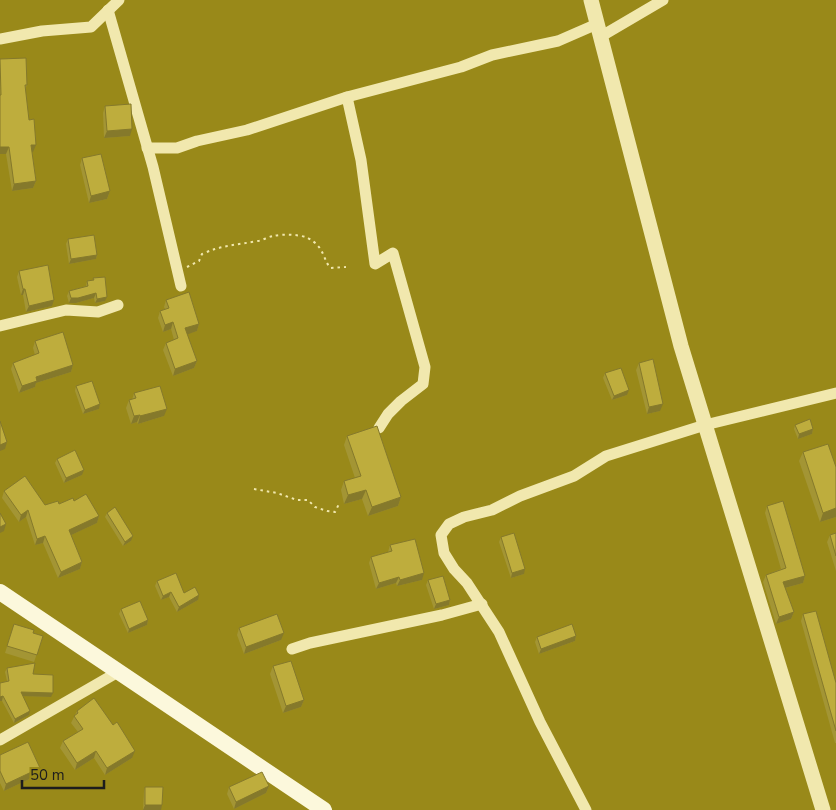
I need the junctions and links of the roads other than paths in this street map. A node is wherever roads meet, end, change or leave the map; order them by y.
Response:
1 (119, 0) edge
2 (591, 0) edge
3 (663, 0) edge
4 (108, 10) junction
5 (599, 30) junction
6 (0, 39) edge
7 (347, 97) junction
8 (147, 148) junction
9 (181, 286) dead end
10 (118, 305) dead end
11 (0, 326) edge
12 (836, 393) edge
13 (705, 425) junction
14 (379, 428) edge
15 (0, 592) edge
16 (482, 604) junction
17 (292, 649) dead end
18 (118, 672) junction
19 (0, 740) edge
20 (324, 810) edge
21 (586, 810) edge
22 (823, 810) edge

1 - 4 street
2 - 5 street
3 - 5 street
4 - 6 street
4 - 8 street
5 - 7 street
5 - 13 street
7 - 8 street
7 - 14 street
8 - 9 street
10 - 11 street
12 - 13 street
13 - 16 street
13 - 22 street
15 - 18 main road
16 - 17 street
16 - 21 street
18 - 19 street
18 - 20 main road

